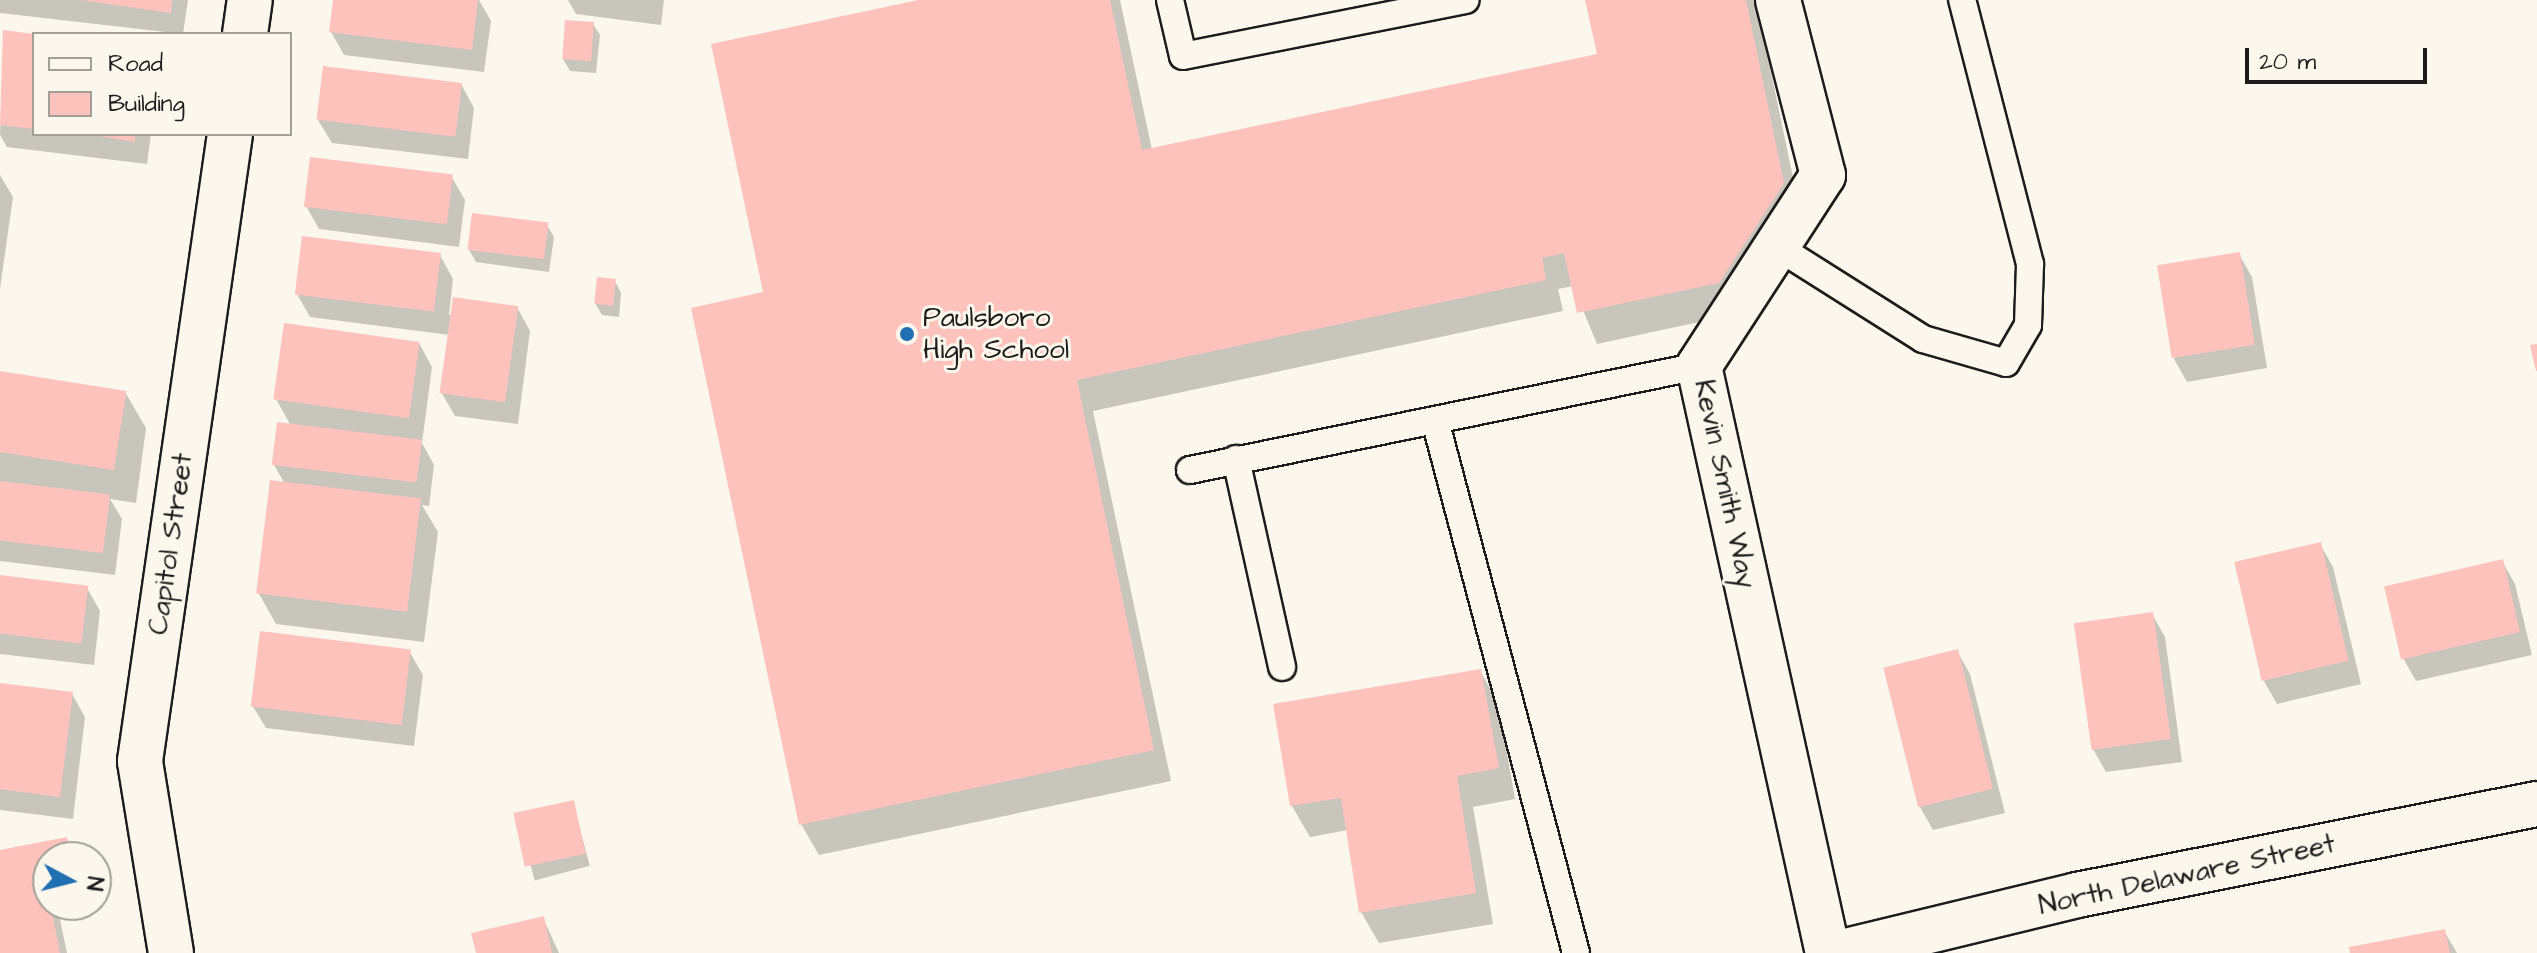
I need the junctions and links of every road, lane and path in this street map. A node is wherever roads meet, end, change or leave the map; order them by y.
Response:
1 (250, 0) edge
2 (1170, 0) edge
3 (1466, 0) edge
4 (1778, 0) edge
5 (1962, 0) edge
6 (1362, 11) edge
7 (245, 32) edge
8 (230, 136) edge
9 (1776, 246) junction
10 (1699, 366) junction
11 (1435, 420) junction
12 (1236, 459) junction
13 (1190, 470) dead end
14 (1282, 667) dead end
15 (2537, 804) edge
16 (171, 953) edge
17 (1576, 953) edge
18 (1828, 953) edge
19 (1838, 953) edge

1 - 7 street
2 - 6 lane
3 - 6 lane
4 - 9 street, Kevin Smith Way
5 - 9 lane
8 - 16 street, Capitol Street
9 - 10 street, Kevin Smith Way
10 - 11 lane
10 - 18 street, Kevin Smith Way
11 - 12 lane
11 - 17 lane
12 - 13 lane
12 - 14 lane
15 - 19 street, North Delaware Street

